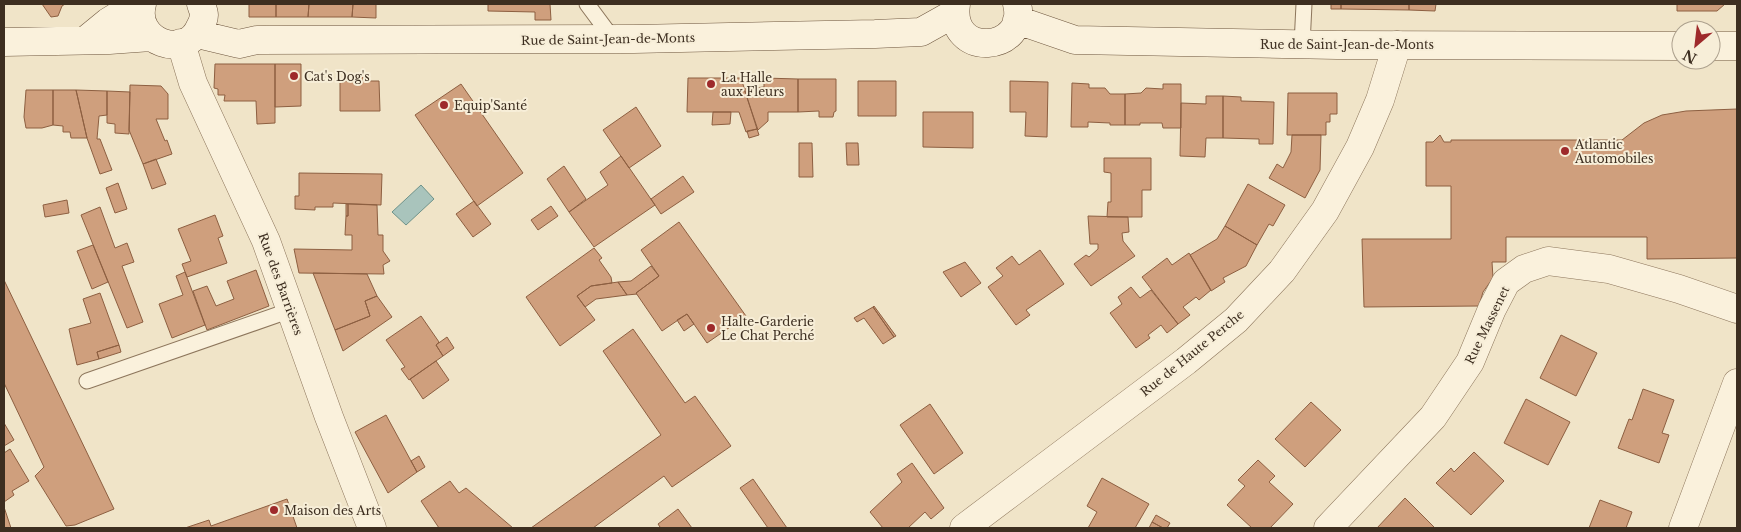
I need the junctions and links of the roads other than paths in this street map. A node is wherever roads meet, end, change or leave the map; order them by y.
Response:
1 (137, 4) edge
2 (142, 4) edge
3 (202, 4) edge
4 (587, 4) edge
5 (1304, 4) edge
6 (955, 9) edge
7 (1017, 12) edge
8 (151, 37) junction
9 (189, 39) junction
10 (613, 39) junction
11 (86, 40) junction
12 (257, 40) junction
13 (4, 42) edge
14 (1302, 45) junction
15 (1397, 45) junction
16 (1671, 46) edge
17 (1721, 46) edge
18 (1737, 46) edge
19 (1737, 309) edge
20 (291, 310) junction
21 (87, 381) dead end
22 (1737, 383) edge
23 (983, 523) edge
24 (372, 528) edge
25 (1328, 528) edge
26 (1682, 528) edge

1 - 11 street
2 - 8 street
3 - 9 street
3 - 12 street, Rue de Saint-Jean-de-Monts
4 - 10 lane
5 - 14 lane
6 - 7 street
6 - 10 street, Rue de Saint-Jean-de-Monts
7 - 14 street, Rue de Saint-Jean-de-Monts
8 - 9 street, Rue de Saint-Jean-de-Monts
8 - 11 street
9 - 12 street, Rue de Saint-Jean-de-Monts
9 - 20 street, Rue des Barrières
10 - 12 street, Rue de Saint-Jean-de-Monts
11 - 13 street
14 - 15 street, Rue de Saint-Jean-de-Monts
15 - 16 street, Rue de Saint-Jean-de-Monts
15 - 23 street, Rue de Haute Perche
17 - 18 street
19 - 25 street, Rue Massenet
20 - 21 lane
20 - 24 street, Rue des Barrières
22 - 26 street

